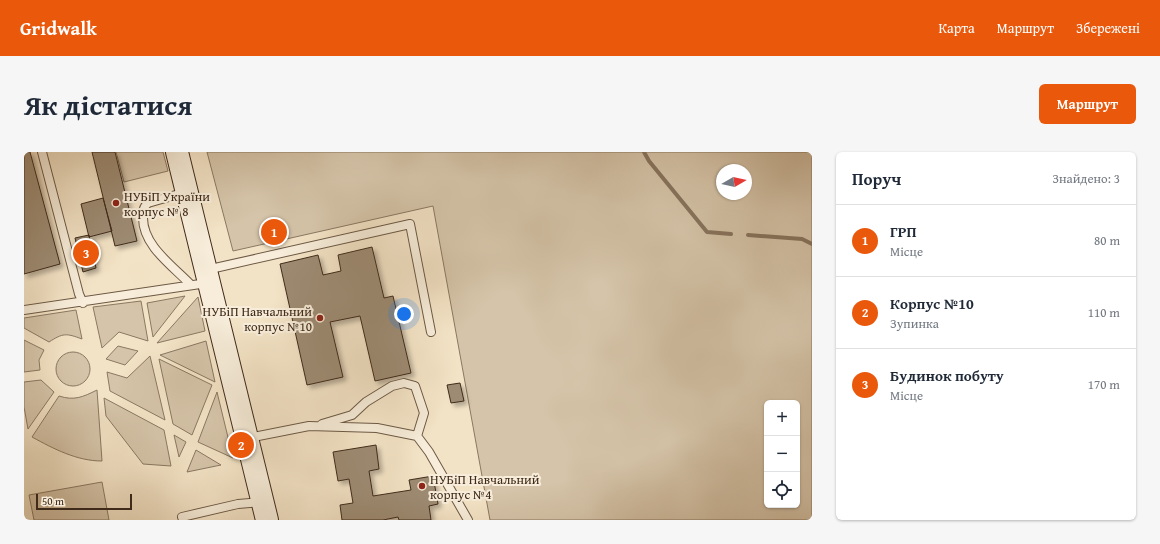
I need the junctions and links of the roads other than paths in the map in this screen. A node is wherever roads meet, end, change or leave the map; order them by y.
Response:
1 (42, 152) edge
2 (177, 152) edge
3 (187, 192) junction
4 (202, 279) junction
5 (84, 303) junction
6 (24, 310) edge
7 (432, 332) dead end
8 (317, 426) junction
9 (416, 436) junction
10 (247, 439) junction
11 (265, 511) edge
12 (182, 517) dead end
13 (468, 520) edge

1 - 5 lane
2 - 3 street
3 - 4 street
3 - 4 lane
4 - 5 lane
4 - 7 lane
4 - 10 street
5 - 6 lane
8 - 9 lane
8 - 9 lane
8 - 10 lane
9 - 13 lane
10 - 11 street
11 - 12 lane

